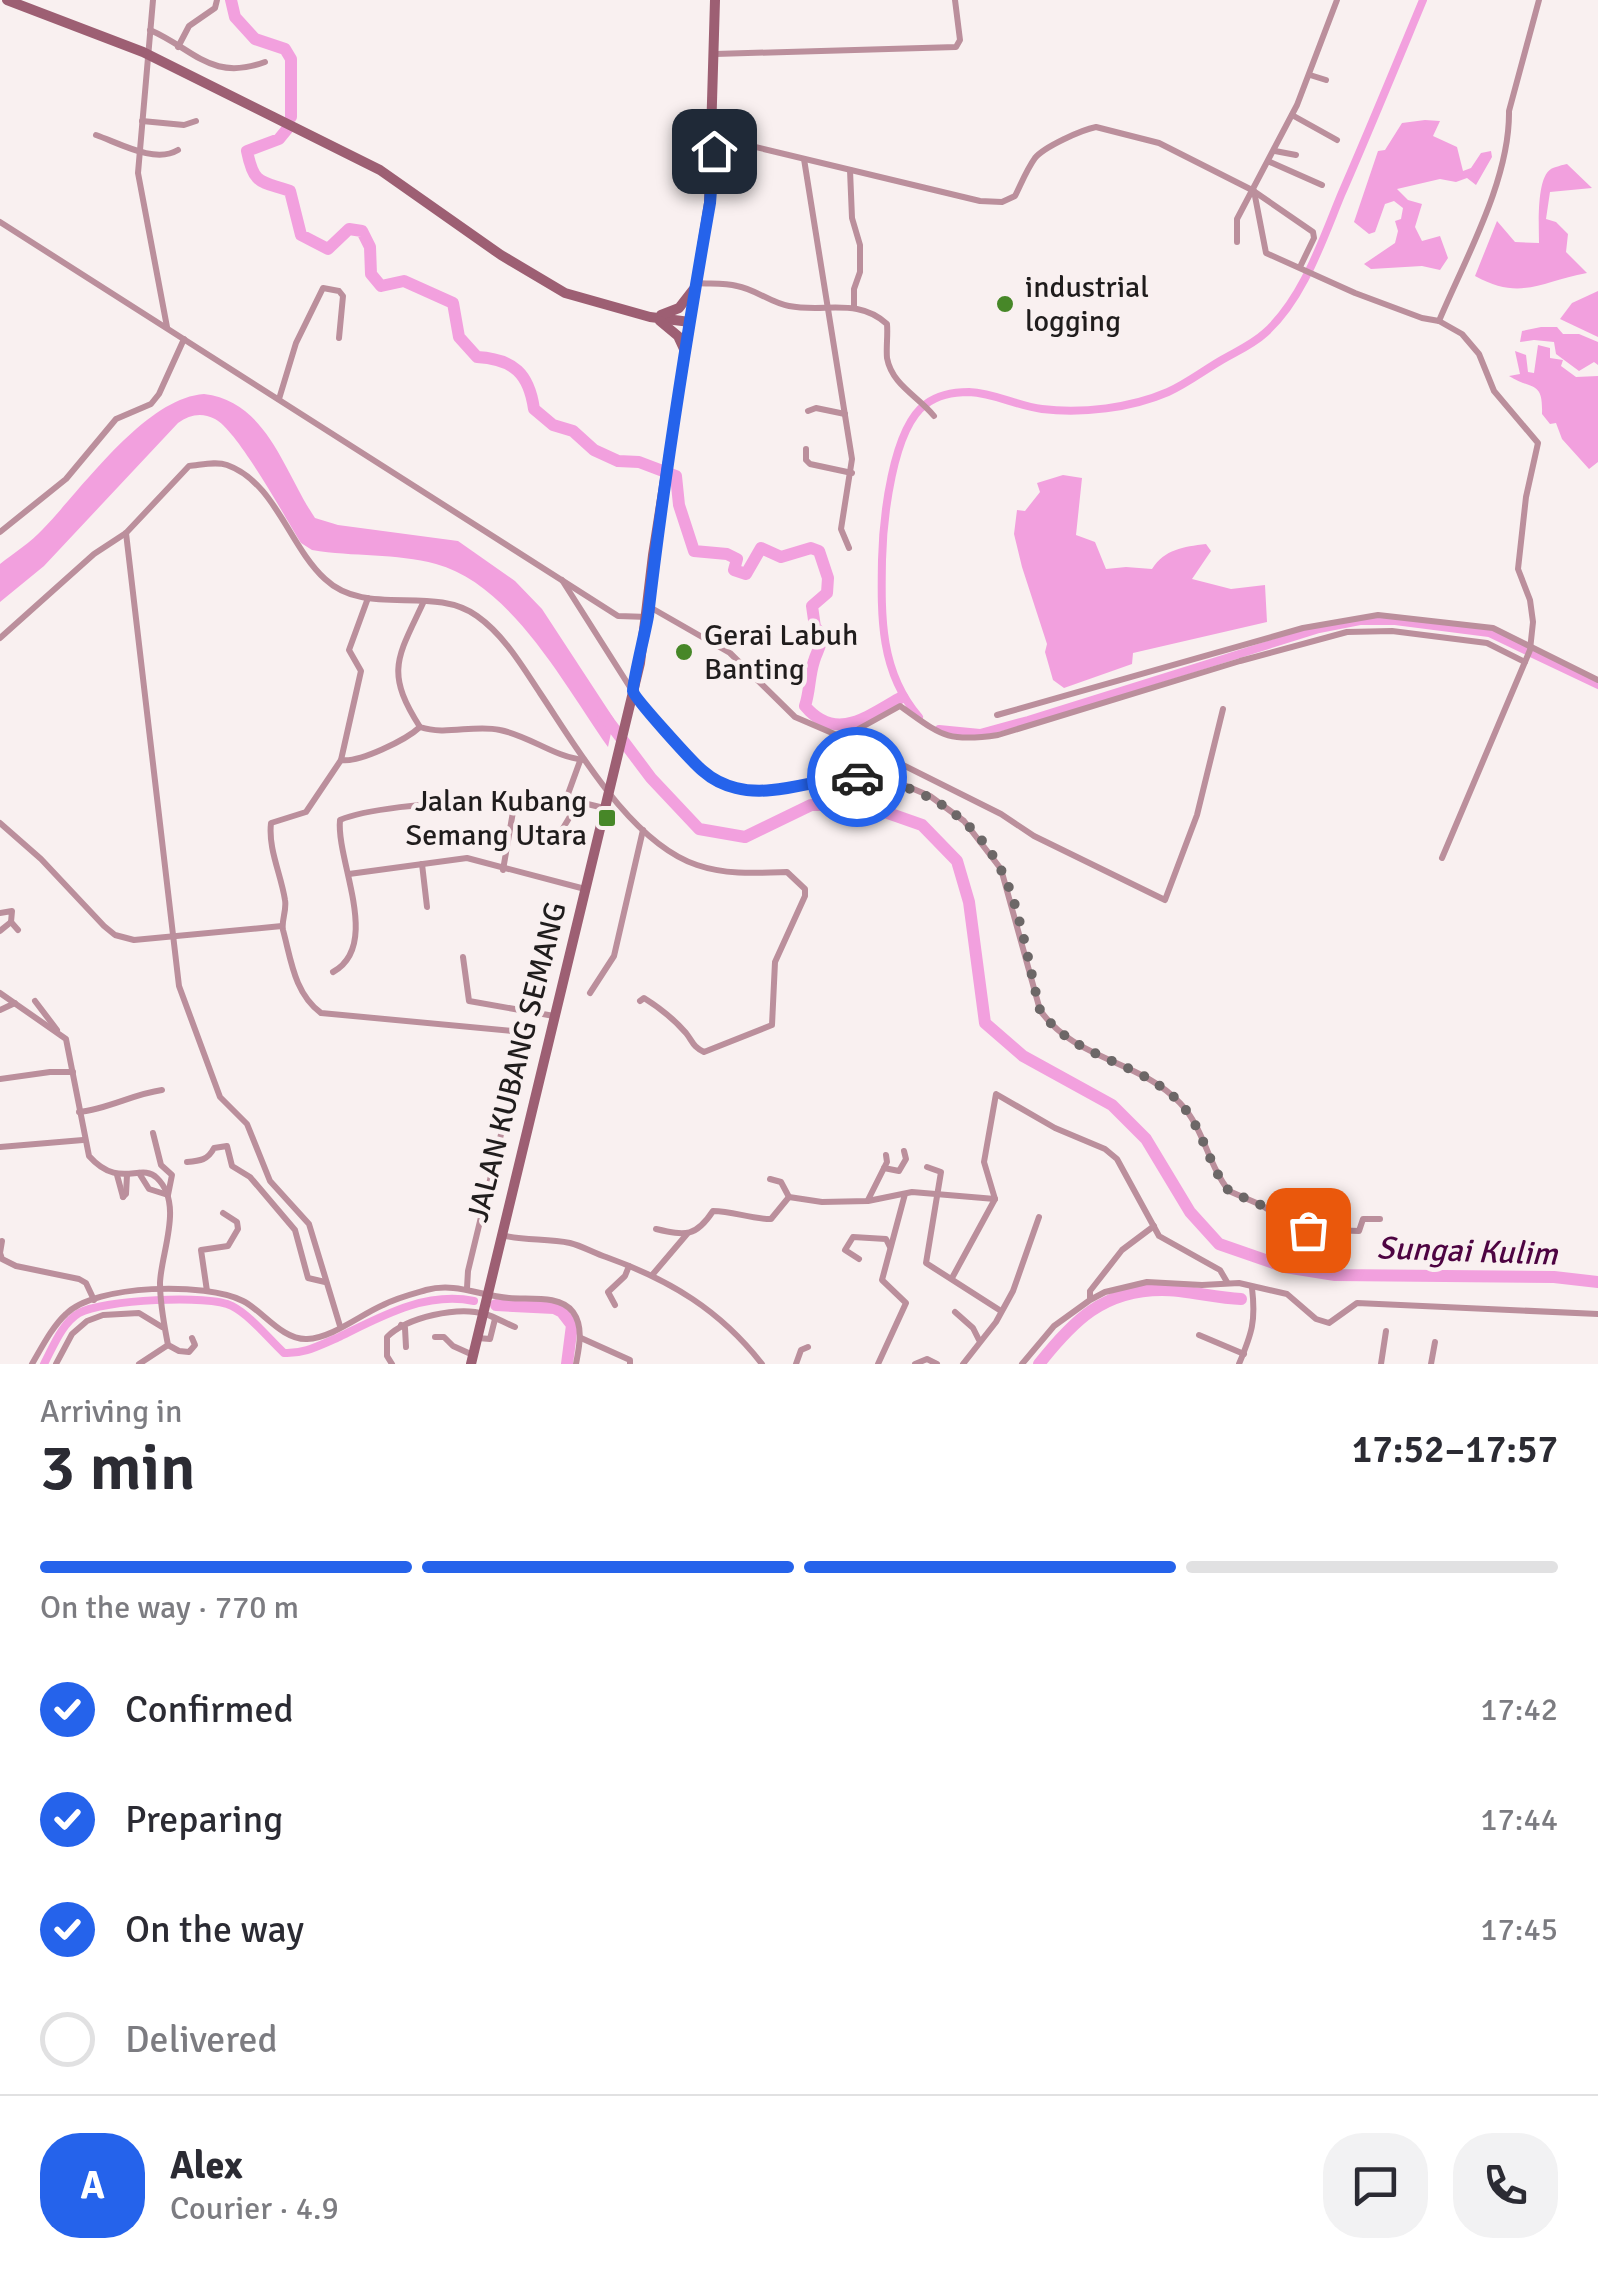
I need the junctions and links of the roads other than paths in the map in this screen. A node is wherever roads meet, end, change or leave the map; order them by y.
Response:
1 (6, 0) edge
2 (153, 0) edge
3 (217, 0) edge
4 (716, 0) edge
5 (955, 0) edge
6 (1337, 0) edge
7 (1539, 0) edge
8 (150, 30) junction
9 (178, 48) junction
10 (146, 54) junction
11 (715, 54) junction
12 (265, 62) dead end
13 (1310, 76) junction
14 (1326, 80) dead end
15 (1292, 116) junction
16 (142, 121) junction
17 (196, 122) dead end
18 (96, 134) dead end
19 (714, 136) junction
20 (1337, 140) dead end
21 (178, 150) dead end
22 (138, 151) junction
23 (1276, 151) junction
24 (1296, 156) dead end
25 (804, 159) junction
26 (1270, 162) junction
27 (850, 170) junction
28 (1322, 185) dead end
29 (1254, 191) junction
30 (0, 222) edge
31 (1237, 242) dead end
32 (1301, 267) junction
33 (696, 283) junction
34 (828, 307) junction
35 (854, 307) junction
36 (650, 316) junction
37 (1439, 321) junction
38 (690, 322) junction
39 (168, 329) junction
40 (339, 338) dead end
41 (184, 340) junction
42 (685, 352) junction
43 (279, 399) junction
44 (808, 411) dead end
45 (845, 414) junction
46 (934, 416) dead end
47 (806, 449) dead end
48 (852, 473) junction
49 (0, 532) edge
50 (126, 533) junction
51 (849, 548) dead end
52 (562, 580) junction
53 (368, 598) junction
54 (424, 601) junction
55 (648, 611) junction
56 (0, 638) edge
57 (1530, 648) junction
58 (1526, 661) junction
59 (1598, 680) edge
60 (631, 696) junction
61 (1224, 709) dead end
62 (998, 715) dead end
63 (420, 727) junction
64 (843, 738) junction
65 (341, 760) junction
66 (582, 760) junction
67 (608, 792) junction
68 (578, 802) junction
69 (514, 806) dead end
70 (459, 807) dead end
71 (604, 808) junction
72 (0, 822) edge
73 (643, 829) junction
74 (556, 840) dead end
75 (1442, 858) dead end
76 (422, 864) junction
77 (502, 870) junction
78 (349, 874) junction
79 (585, 890) junction
80 (428, 907) dead end
81 (0, 913) edge
82 (11, 922) junction
83 (282, 926) junction
84 (18, 930) dead end
85 (0, 931) edge
86 (172, 934) junction
87 (463, 957) dead end
88 (333, 972) dead end
89 (0, 993) edge
90 (590, 994) dead end
91 (35, 1001) dead end
92 (640, 1001) dead end
93 (15, 1003) junction
94 (0, 1010) edge
95 (555, 1016) junction
96 (57, 1031) junction
97 (74, 1072) junction
98 (0, 1080) edge
99 (162, 1090) dead end
100 (79, 1112) junction
101 (153, 1133) dead end
102 (84, 1140) junction
103 (0, 1147) edge
104 (904, 1151) dead end
105 (886, 1155) dead end
106 (187, 1162) dead end
107 (927, 1166) dead end
108 (884, 1168) junction
109 (139, 1173) junction
110 (127, 1175) junction
111 (116, 1176) junction
112 (770, 1178) dead end
113 (936, 1193) junction
114 (905, 1194) junction
115 (168, 1195) junction
116 (789, 1197) junction
117 (995, 1199) junction
118 (868, 1202) junction
119 (223, 1212) dead end
120 (1040, 1217) dead end
121 (1380, 1219) dead end
122 (1154, 1226) junction
123 (656, 1229) dead end
124 (687, 1234) junction
125 (501, 1235) junction
126 (2, 1241) edge
127 (891, 1248) junction
128 (859, 1259) dead end
129 (630, 1266) junction
130 (653, 1274) junction
131 (952, 1278) junction
132 (324, 1282) junction
133 (1227, 1282) junction
134 (466, 1288) junction
135 (1252, 1288) junction
136 (161, 1290) junction
137 (207, 1291) junction
138 (486, 1294) junction
139 (94, 1300) junction
140 (1090, 1300) junction
141 (615, 1305) dead end
142 (1001, 1311) junction
143 (955, 1312) dead end
144 (482, 1313) junction
145 (1598, 1314) edge
146 (495, 1318) junction
147 (400, 1324) junction
148 (340, 1326) junction
149 (515, 1327) dead end
150 (164, 1328) junction
151 (1386, 1331) dead end
152 (1199, 1336) dead end
153 (435, 1337) dead end
154 (192, 1338) dead end
155 (477, 1338) junction
156 (581, 1338) junction
157 (979, 1340) junction
158 (1435, 1342) dead end
159 (168, 1344) junction
160 (406, 1347) dead end
161 (808, 1347) dead end
162 (1244, 1354) junction
163 (472, 1359) edge
164 (32, 1364) edge
165 (56, 1364) edge
166 (139, 1364) edge
167 (392, 1364) edge
168 (576, 1364) edge
169 (630, 1364) edge
170 (762, 1364) edge
171 (796, 1364) edge
172 (878, 1364) edge
173 (914, 1364) edge
174 (937, 1364) edge
175 (963, 1364) edge
176 (1022, 1364) edge
177 (1239, 1364) edge
178 (1381, 1364) edge
179 (1431, 1364) edge

1 - 10 main road
2 - 8 street
3 - 9 street
4 - 11 main road, JALAN KUBANG SEMANG
5 - 11 street
6 - 13 street
7 - 37 street
8 - 9 street
8 - 10 street
9 - 12 street
10 - 16 street
10 - 36 main road
11 - 19 main road, JALAN KUBANG SEMANG
13 - 14 street
13 - 15 street
15 - 20 street
15 - 23 street
16 - 17 street
16 - 22 street
18 - 22 street
19 - 25 street
19 - 33 main road, JALAN KUBANG SEMANG
21 - 22 street
22 - 39 street
23 - 24 street
23 - 26 street
25 - 27 street
25 - 34 street
26 - 28 street
26 - 29 street
27 - 29 street
27 - 35 street
29 - 31 street
29 - 32 street
29 - 32 street
30 - 39 street
32 - 37 street
33 - 34 street
33 - 36 main road
33 - 38 main road, JALAN KUBANG SEMANG
34 - 35 street
34 - 45 street
35 - 46 street
36 - 38 main road
36 - 42 main road
37 - 57 street
38 - 42 main road, JALAN KUBANG SEMANG
39 - 41 street
40 - 43 street
41 - 43 street
41 - 49 street
42 - 55 main road, JALAN KUBANG SEMANG
43 - 52 street
44 - 45 street
45 - 48 street
47 - 48 street
48 - 51 street
50 - 53 street
50 - 56 street
50 - 86 street
52 - 55 street
52 - 60 street
53 - 54 street
53 - 65 street
54 - 63 street
54 - 66 street
55 - 60 main road, JALAN KUBANG SEMANG
55 - 64 street
57 - 58 street
57 - 59 street
57 - 62 street
58 - 64 street
58 - 75 street
60 - 67 main road, JALAN KUBANG SEMANG
60 - 121 street
61 - 64 street
63 - 65 street
63 - 66 street
65 - 83 street
66 - 67 street
66 - 68 street
67 - 71 main road, JALAN KUBANG SEMANG
67 - 73 street
68 - 71 street
68 - 74 street
69 - 77 street
70 - 78 street
71 - 79 main road, JALAN KUBANG SEMANG
72 - 86 street
73 - 90 street
73 - 92 street
76 - 77 street
76 - 78 street
76 - 80 street
77 - 79 street
78 - 88 street
79 - 95 main road, JALAN KUBANG SEMANG
81 - 82 street
82 - 84 street
82 - 85 street
83 - 86 street
83 - 134 street
86 - 132 street
87 - 95 street
89 - 93 street
91 - 96 street
93 - 94 street
93 - 96 street
95 - 125 main road, JALAN KUBANG SEMANG
96 - 97 street
97 - 98 street
97 - 100 street
99 - 100 street
100 - 102 street
101 - 115 street
102 - 103 street
102 - 111 street
104 - 108 street
105 - 108 street
106 - 132 street
107 - 113 street
108 - 118 street
109 - 110 street
109 - 115 street
109 - 115 street
110 - 111 street
110 - 111 street
112 - 116 street
113 - 114 street
113 - 117 street
113 - 131 street
114 - 118 street
114 - 127 street
115 - 136 street
116 - 118 street
116 - 124 street
117 - 122 street
117 - 131 street
119 - 137 street
120 - 142 street
122 - 133 street
122 - 140 street
123 - 124 street
124 - 130 street
125 - 129 street
125 - 138 main road, JALAN KUBANG SEMANG
126 - 139 street
127 - 128 street
127 - 172 street
129 - 130 street
129 - 141 street
130 - 170 street
131 - 142 street
132 - 148 street
133 - 135 street
133 - 140 street
134 - 138 street
134 - 148 street
135 - 145 street
135 - 162 street
136 - 137 street
136 - 139 street
136 - 150 street
137 - 148 street
138 - 144 main road, JALAN KUBANG SEMANG
138 - 156 street
139 - 164 street
140 - 176 street
142 - 157 street
143 - 157 street
144 - 146 street
144 - 147 street
144 - 155 main road, JALAN KUBANG SEMANG
146 - 149 street
146 - 155 street
147 - 160 street
147 - 167 street
150 - 159 street
150 - 165 street
151 - 178 street
152 - 162 street
153 - 163 street
154 - 159 street
155 - 163 main road, JALAN KUBANG SEMANG
156 - 168 street
156 - 169 street
157 - 175 street
158 - 179 street
159 - 166 street
161 - 171 street
162 - 177 street
173 - 174 street

